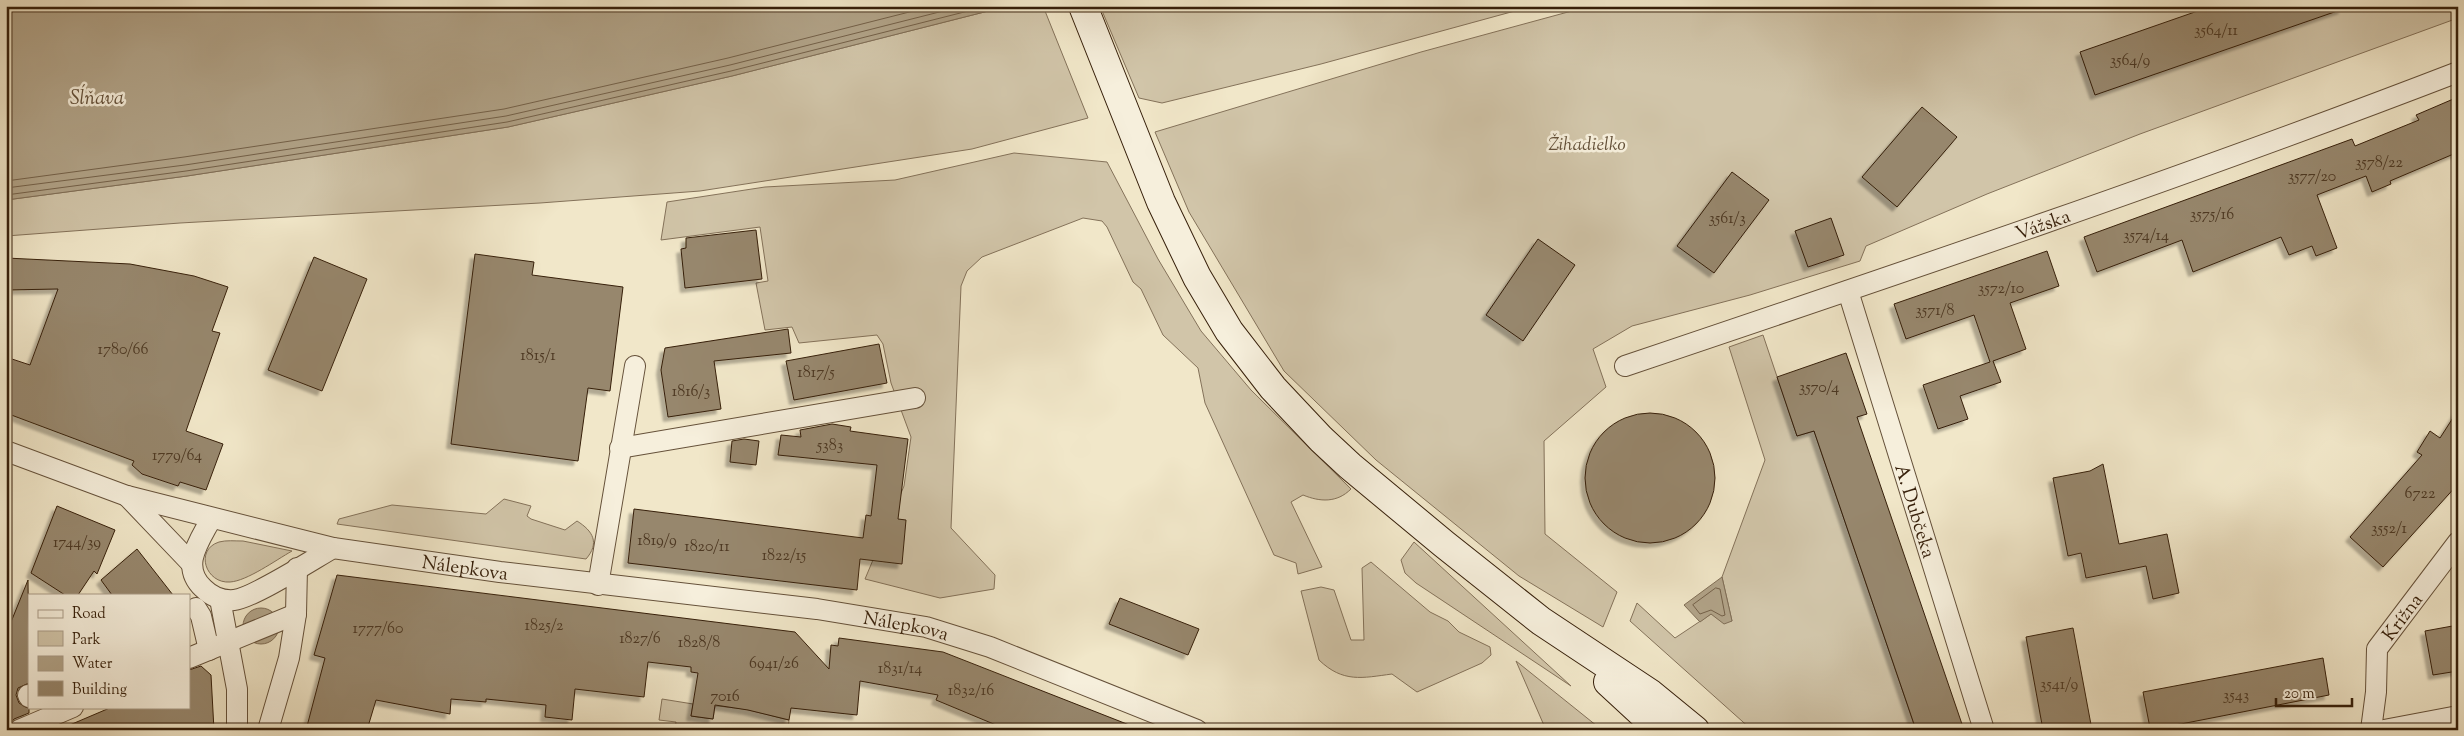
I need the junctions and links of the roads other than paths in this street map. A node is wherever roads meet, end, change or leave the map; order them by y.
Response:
1 (1083, 6) edge
2 (2458, 72) edge
3 (1848, 291) junction
4 (635, 366) dead end
5 (1625, 366) dead end
6 (915, 398) dead end
7 (620, 448) junction
8 (6, 451) edge
9 (127, 496) junction
10 (211, 519) junction
11 (2458, 542) edge
12 (333, 548) junction
13 (190, 562) junction
14 (297, 568) junction
15 (598, 584) junction
16 (220, 599) junction
17 (196, 608) dead end
18 (289, 617) junction
19 (1541, 621) junction
20 (237, 638) junction
21 (209, 650) junction
22 (190, 658) edge
23 (30, 708) edge
24 (2458, 716) edge
25 (19, 730) edge
26 (237, 730) edge
27 (268, 730) edge
28 (1197, 730) edge
29 (1660, 730) edge
30 (1695, 730) edge
31 (1984, 730) edge
32 (2371, 730) edge
33 (2384, 730) edge

1 - 19 main road
2 - 3 street, Vážska
3 - 5 street, Vážska
3 - 31 street, A. Dubčeka
4 - 7 street
6 - 7 street
7 - 15 street
8 - 9 street, Nálepkova
9 - 10 street, Nálepkova
9 - 13 street
10 - 12 street, Nálepkova
10 - 13 street
11 - 32 street, Krížna
12 - 14 street
12 - 15 street, Nálepkova
13 - 16 street
14 - 16 street
14 - 18 street
15 - 28 street, Nálepkova
16 - 20 street
17 - 21 street
18 - 20 street
18 - 27 street
19 - 29 main road
19 - 30 main road
20 - 21 street
20 - 26 street
21 - 22 street
23 - 25 street
24 - 33 street

